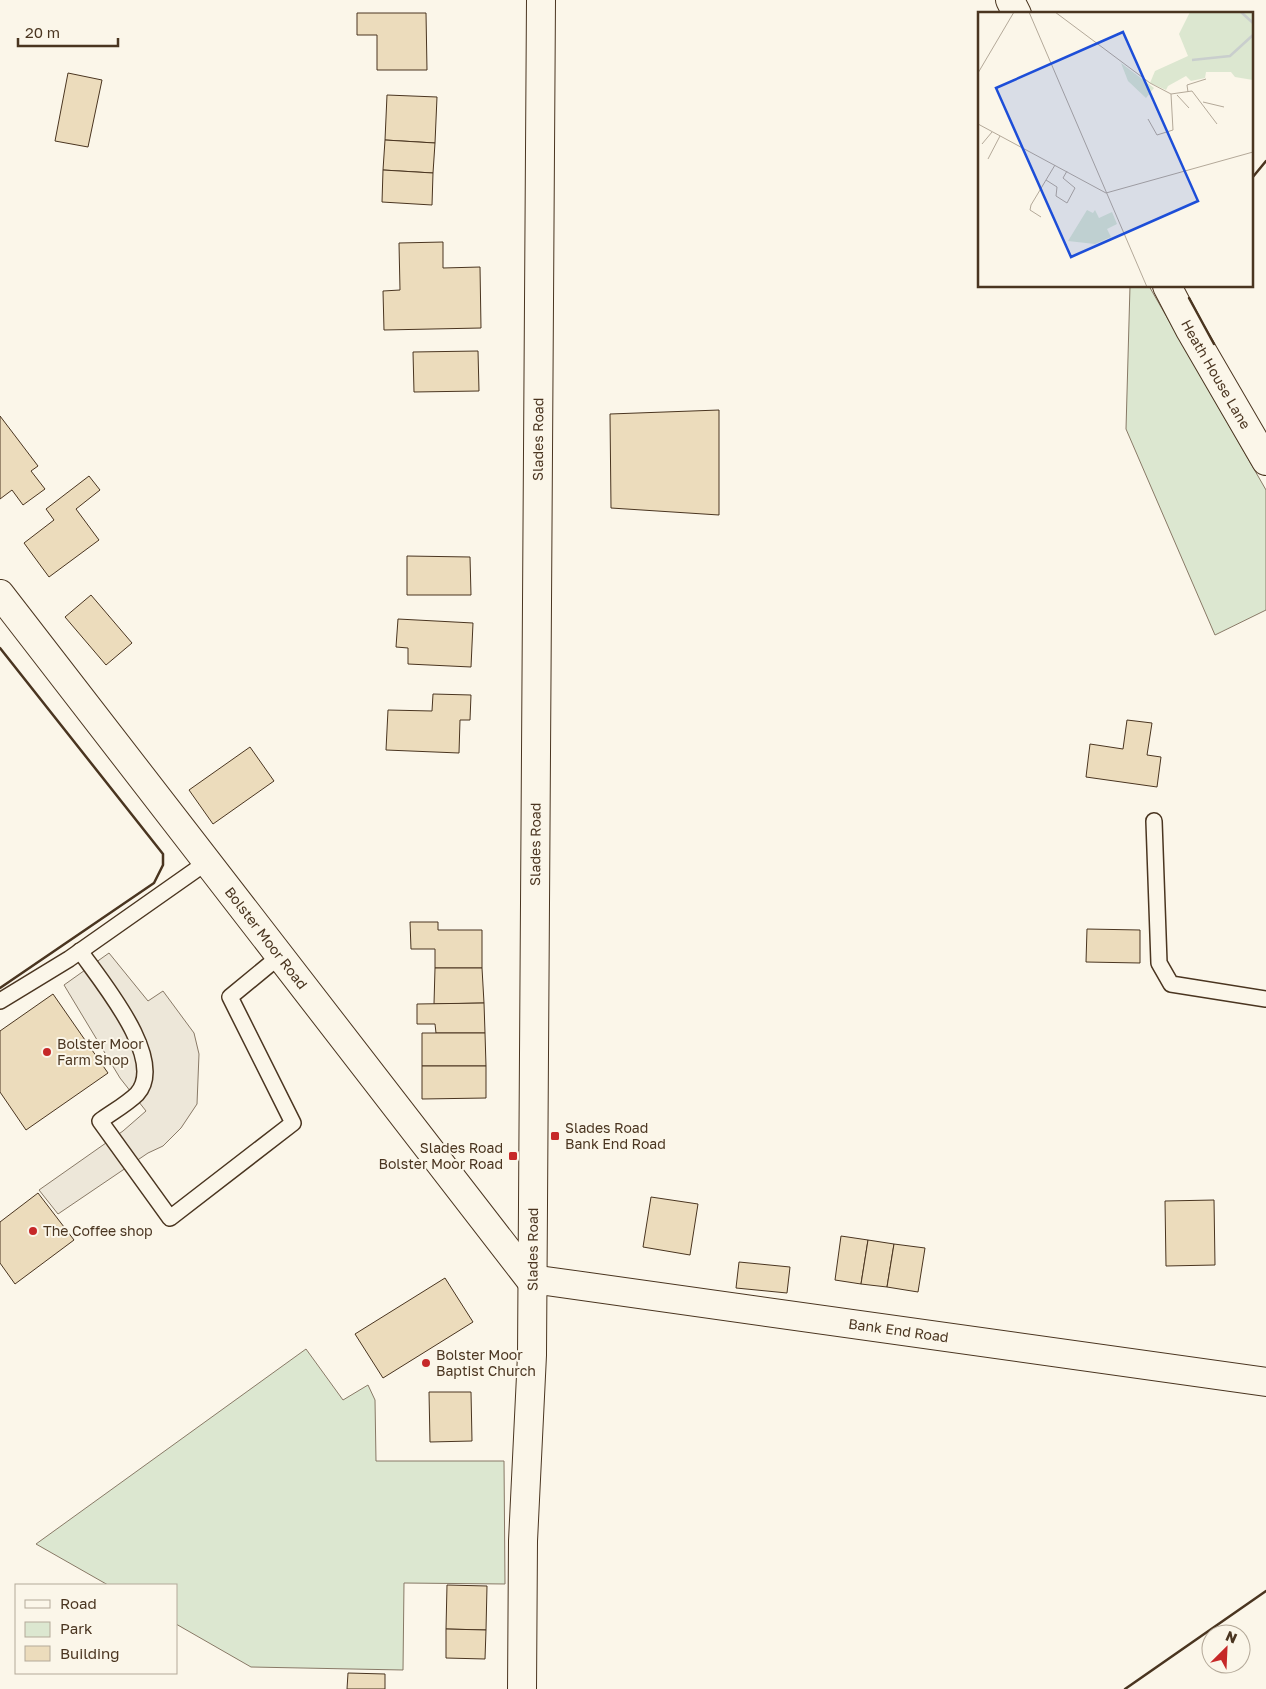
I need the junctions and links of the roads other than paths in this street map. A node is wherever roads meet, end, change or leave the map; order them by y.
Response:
1 (541, 0) edge
2 (1010, 0) edge
3 (1016, 12) edge
4 (1168, 288) edge
5 (1266, 461) edge
6 (0, 594) edge
7 (1154, 821) dead end
8 (207, 862) junction
9 (80, 951) junction
10 (281, 955) junction
11 (1266, 999) edge
12 (0, 1001) edge
13 (532, 1282) junction
14 (1266, 1382) edge
15 (522, 1689) edge

1 - 13 street, Slades Road
2 - 3 street
4 - 5 street, Heath House Lane
6 - 8 street, Bolster Moor Road
7 - 11 lane
8 - 9 lane
8 - 10 street, Bolster Moor Road
9 - 10 lane
9 - 12 lane
10 - 13 street, Bolster Moor Road
13 - 14 street, Bank End Road
13 - 15 street, Slades Road

